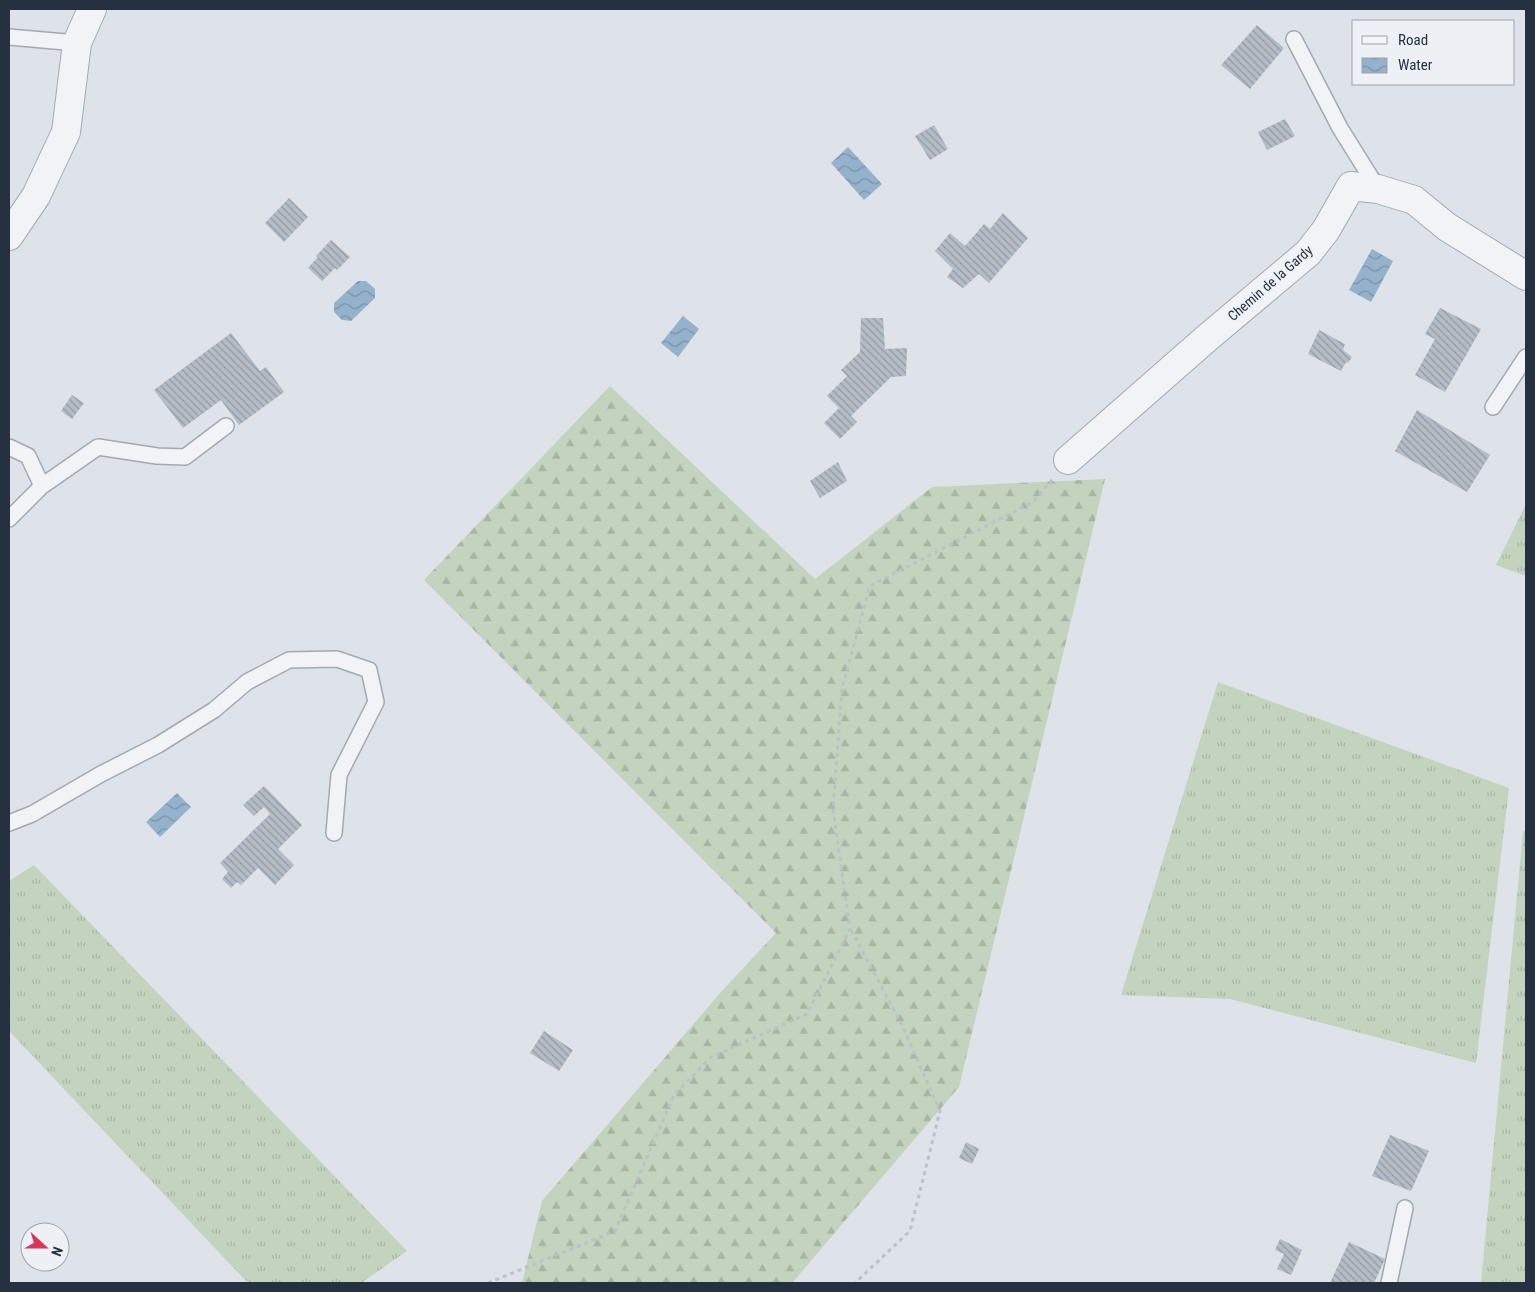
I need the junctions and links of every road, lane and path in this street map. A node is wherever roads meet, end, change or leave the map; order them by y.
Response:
1 (92, 9) edge
2 (9, 37) edge
3 (1294, 39) dead end
4 (76, 43) junction
5 (1378, 188) junction
6 (9, 236) edge
7 (1526, 276) edge
8 (1526, 357) edge
9 (1493, 407) dead end
10 (226, 426) dead end
11 (9, 447) edge
12 (1068, 460) joint
13 (42, 486) junction
14 (9, 519) edge
15 (9, 824) edge
16 (334, 833) dead end
17 (850, 929) junction
18 (1405, 1208) dead end
19 (488, 1283) edge
20 (855, 1283) edge
21 (1389, 1283) edge

1 - 4 street
2 - 4 lane
3 - 5 lane
4 - 6 street
5 - 7 street, Chemin de la Gardy
5 - 12 street, Chemin de la Gardy
8 - 9 lane
10 - 13 lane
11 - 13 lane
12 - 17 path
13 - 14 lane
15 - 16 lane
17 - 19 path
17 - 20 path
18 - 21 lane

